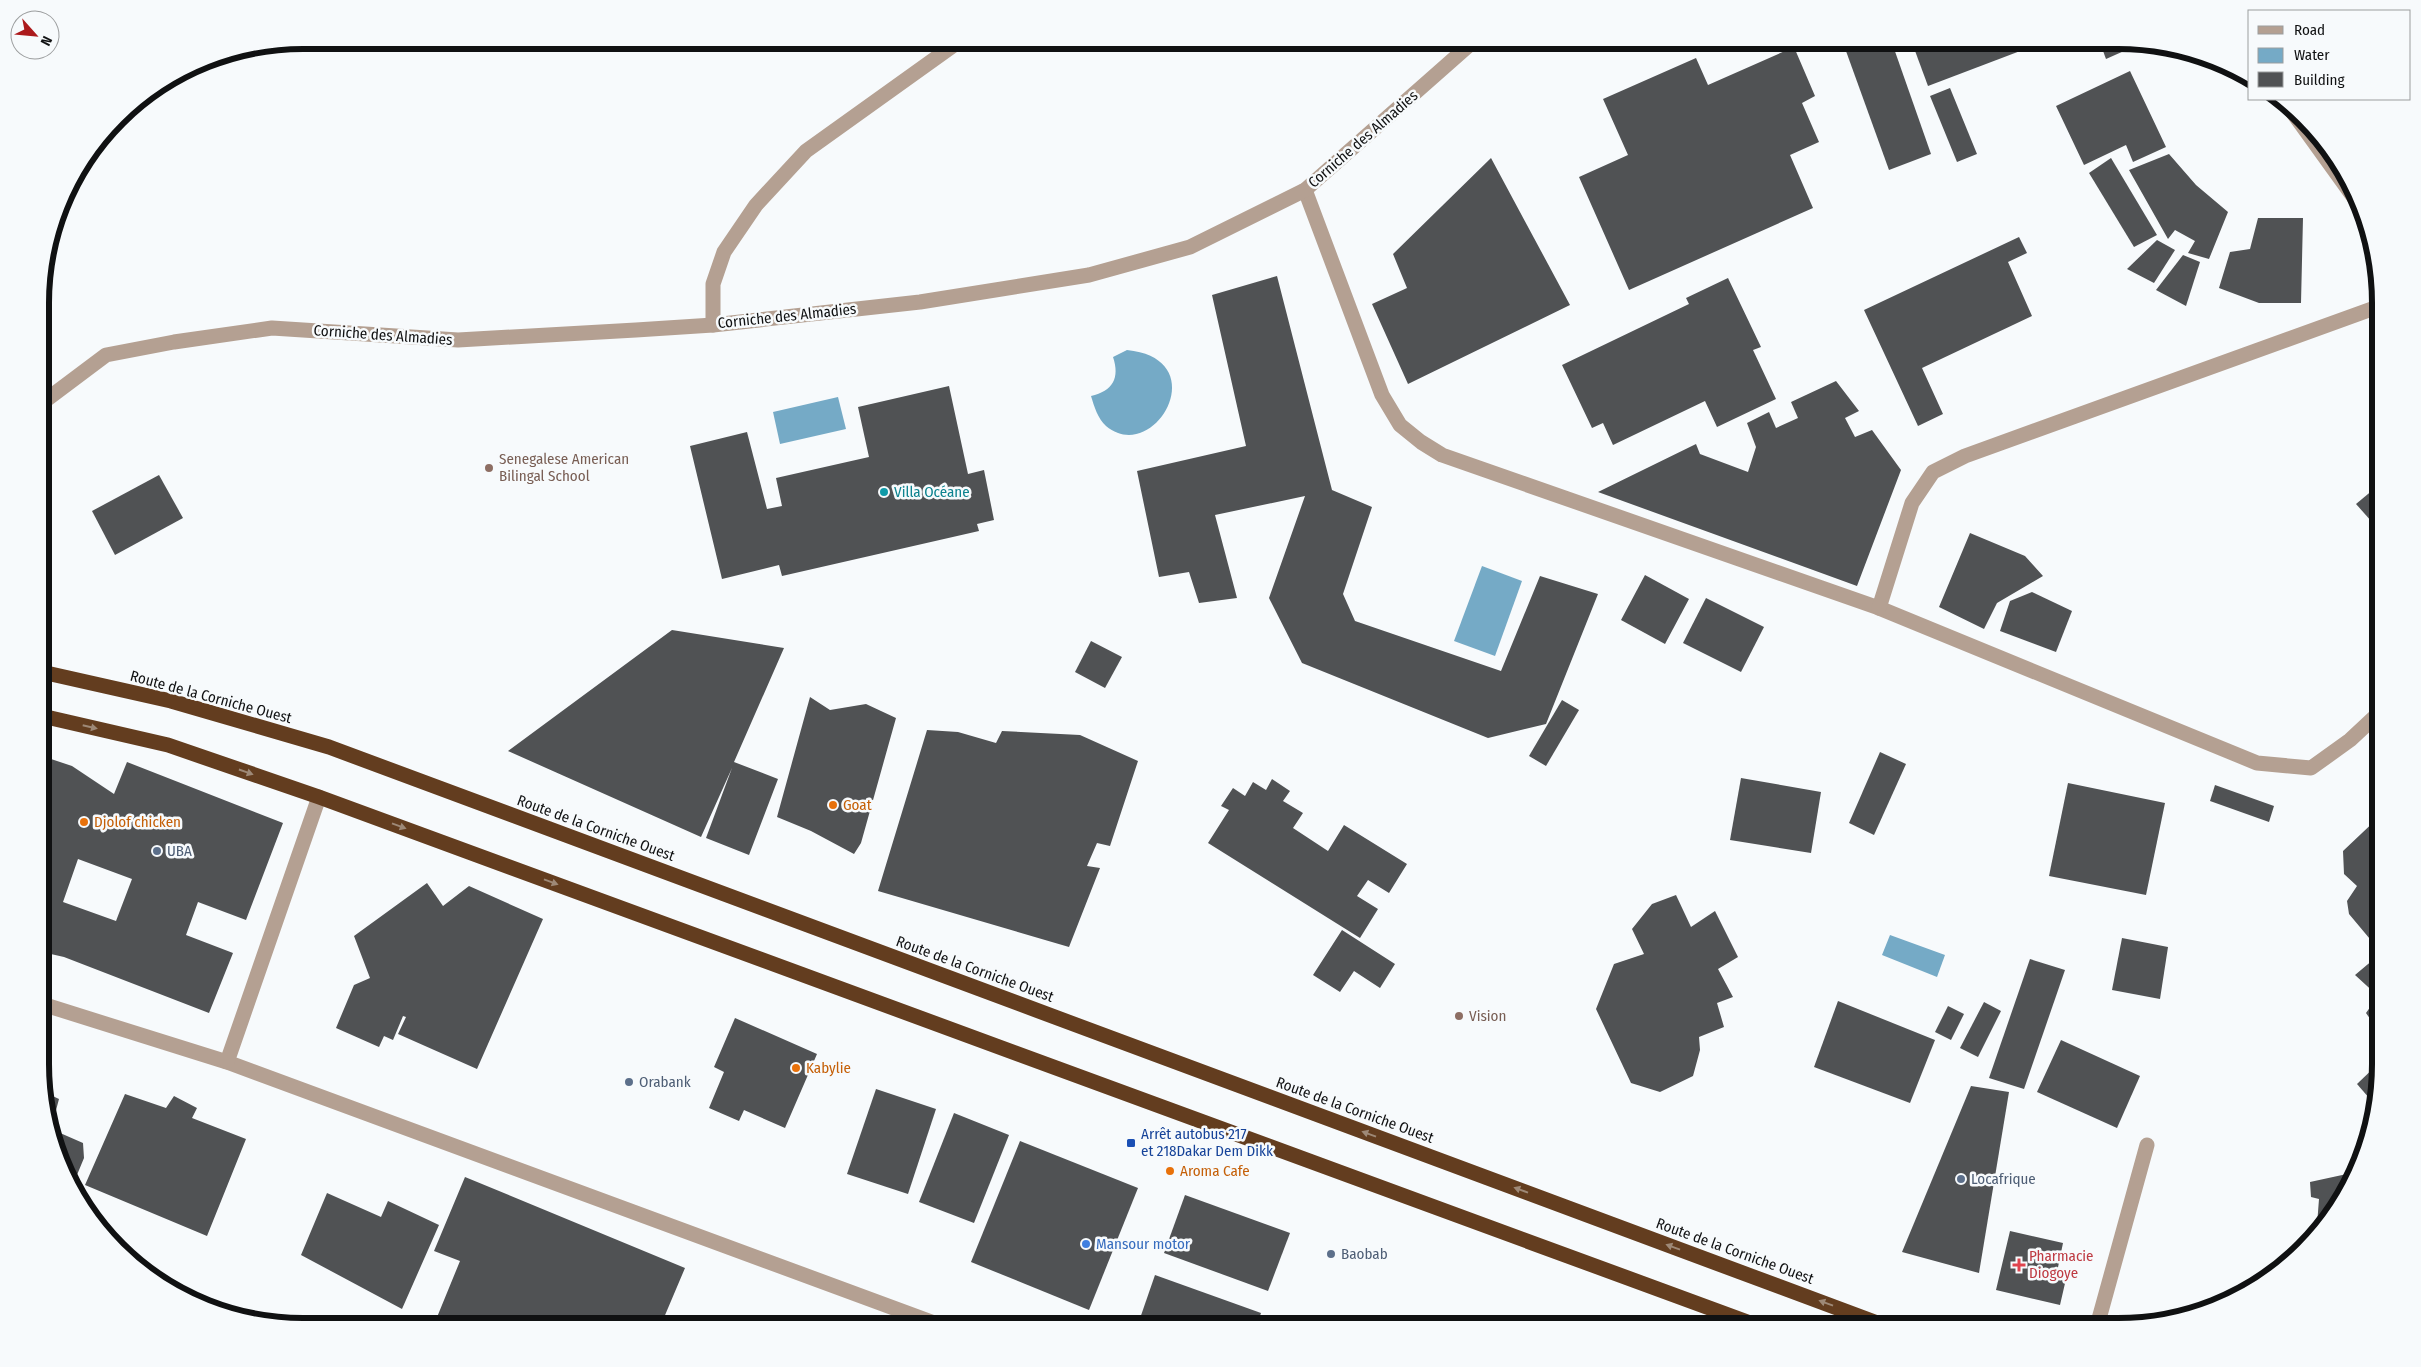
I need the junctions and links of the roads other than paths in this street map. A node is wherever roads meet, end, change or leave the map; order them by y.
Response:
1 (948, 49) edge
2 (1465, 49) edge
3 (2309, 135) edge
4 (2334, 170) edge
5 (1305, 190) junction
6 (2372, 309) edge
7 (713, 324) junction
8 (49, 398) edge
9 (1879, 608) junction
10 (49, 674) edge
11 (49, 718) edge
12 (2372, 719) edge
13 (320, 797) junction
14 (49, 1006) edge
15 (226, 1062) junction
16 (2147, 1145) dead end
17 (922, 1318) edge
18 (1736, 1318) edge
19 (1866, 1318) edge
20 (2099, 1318) edge

1 - 7 street
2 - 5 street, Corniche des Almadies
3 - 4 street
5 - 7 street, Corniche des Almadies
5 - 9 street
6 - 9 street
7 - 8 street, Corniche des Almadies
9 - 12 street
19 -> 10 highway, Route de la Corniche Ouest
11 -> 13 highway
13 - 15 street
13 -> 18 highway
14 - 15 street
15 - 17 street
16 - 20 street

